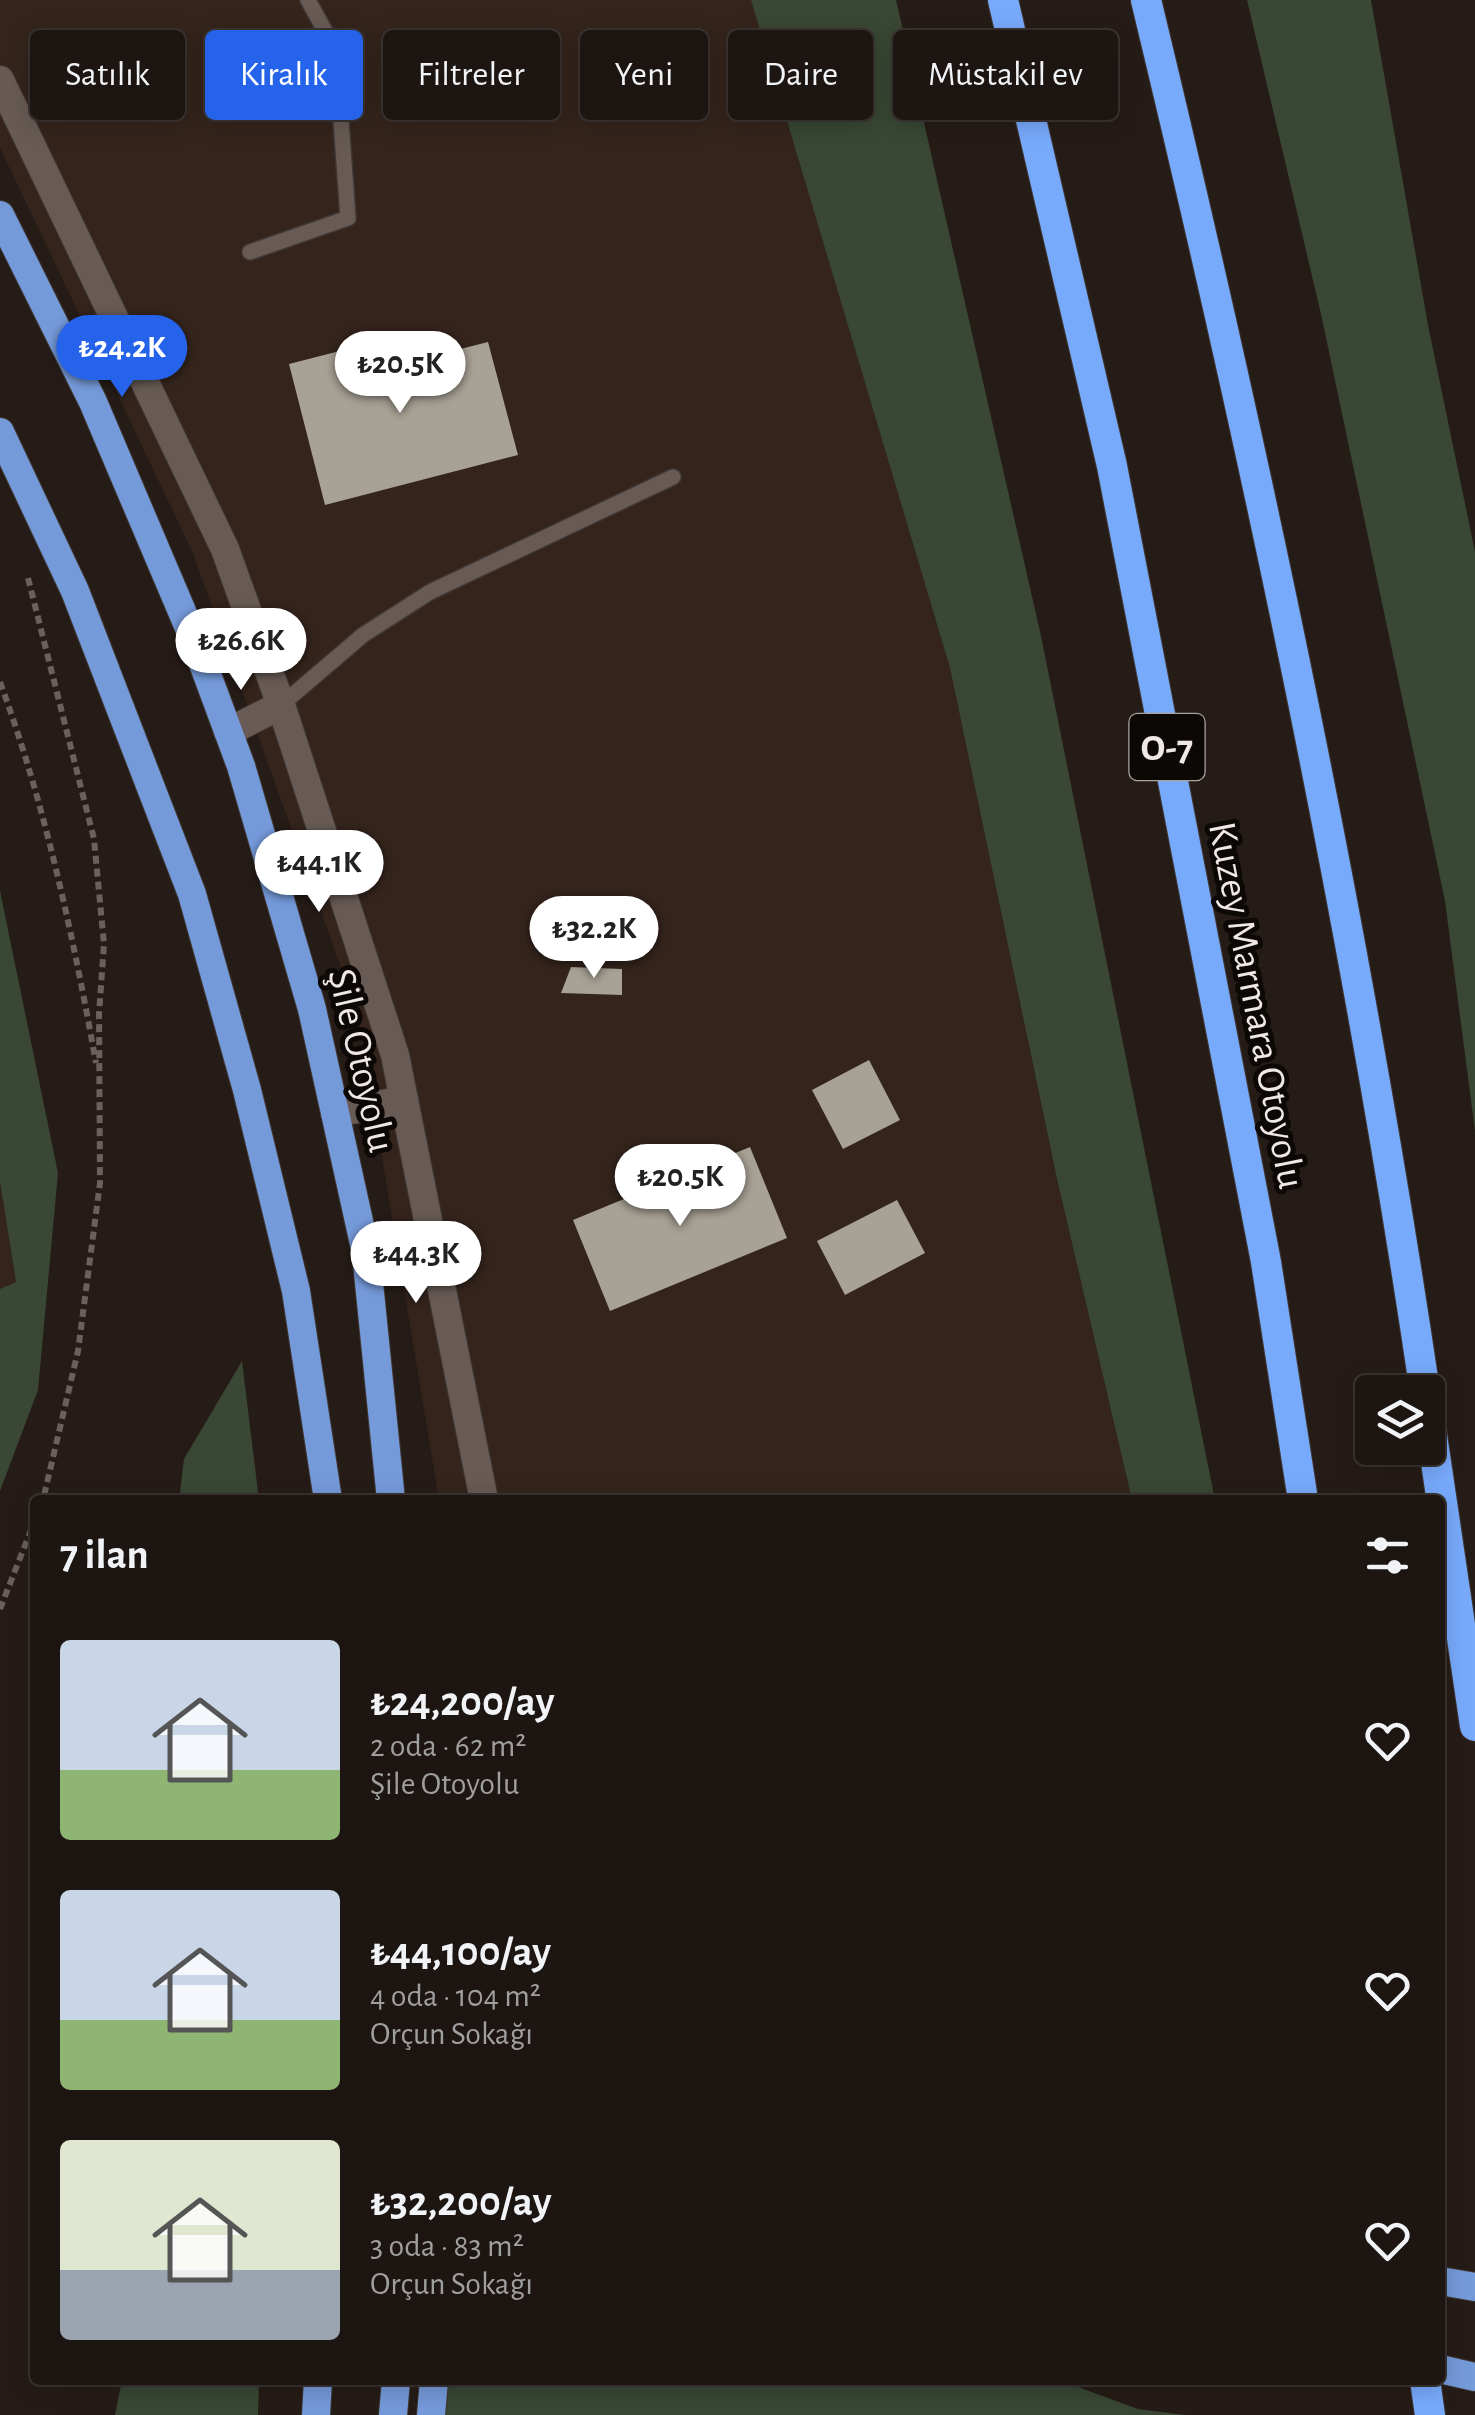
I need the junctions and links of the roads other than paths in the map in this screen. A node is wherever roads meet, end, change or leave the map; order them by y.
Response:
1 (308, 0) edge
2 (1002, 0) edge
3 (1146, 0) edge
4 (0, 80) edge
5 (0, 215) edge
6 (250, 252) dead end
7 (0, 432) edge
8 (673, 477) dead end
9 (281, 704) junction
10 (228, 732) junction
11 (404, 1100) junction
12 (336, 1113) junction
13 (1422, 1375) edge
14 (1436, 1465) edge
15 (327, 1495) edge
16 (390, 1495) edge
17 (483, 1495) edge
18 (1301, 1495) edge
19 (1441, 1495) edge
20 (1445, 1523) edge
21 (1475, 1726) edge
22 (1445, 2282) edge
23 (1475, 2287) edge
24 (1445, 2370) edge
25 (1475, 2377) edge
26 (318, 2385) edge
27 (396, 2385) edge
28 (434, 2385) edge
29 (1426, 2385) edge
30 (316, 2415) edge
31 (394, 2415) edge
32 (431, 2415) edge
33 (1430, 2415) edge

1 - 6 lane
2 - 18 highway, Kuzey Marmara Otoyolu / O-7
3 - 13 highway
4 - 9 street
5 - 10 highway, Şile Otoyolu
7 - 15 highway
8 - 9 lane
9 - 10 street
9 - 11 street
10 - 12 highway, Şile Otoyolu
11 - 12 street
11 - 17 street
12 - 16 highway, Şile Otoyolu
14 - 19 highway
20 - 21 highway
22 - 23 highway
24 - 25 highway
26 - 30 highway
27 - 31 highway
28 - 32 highway
29 - 33 highway

